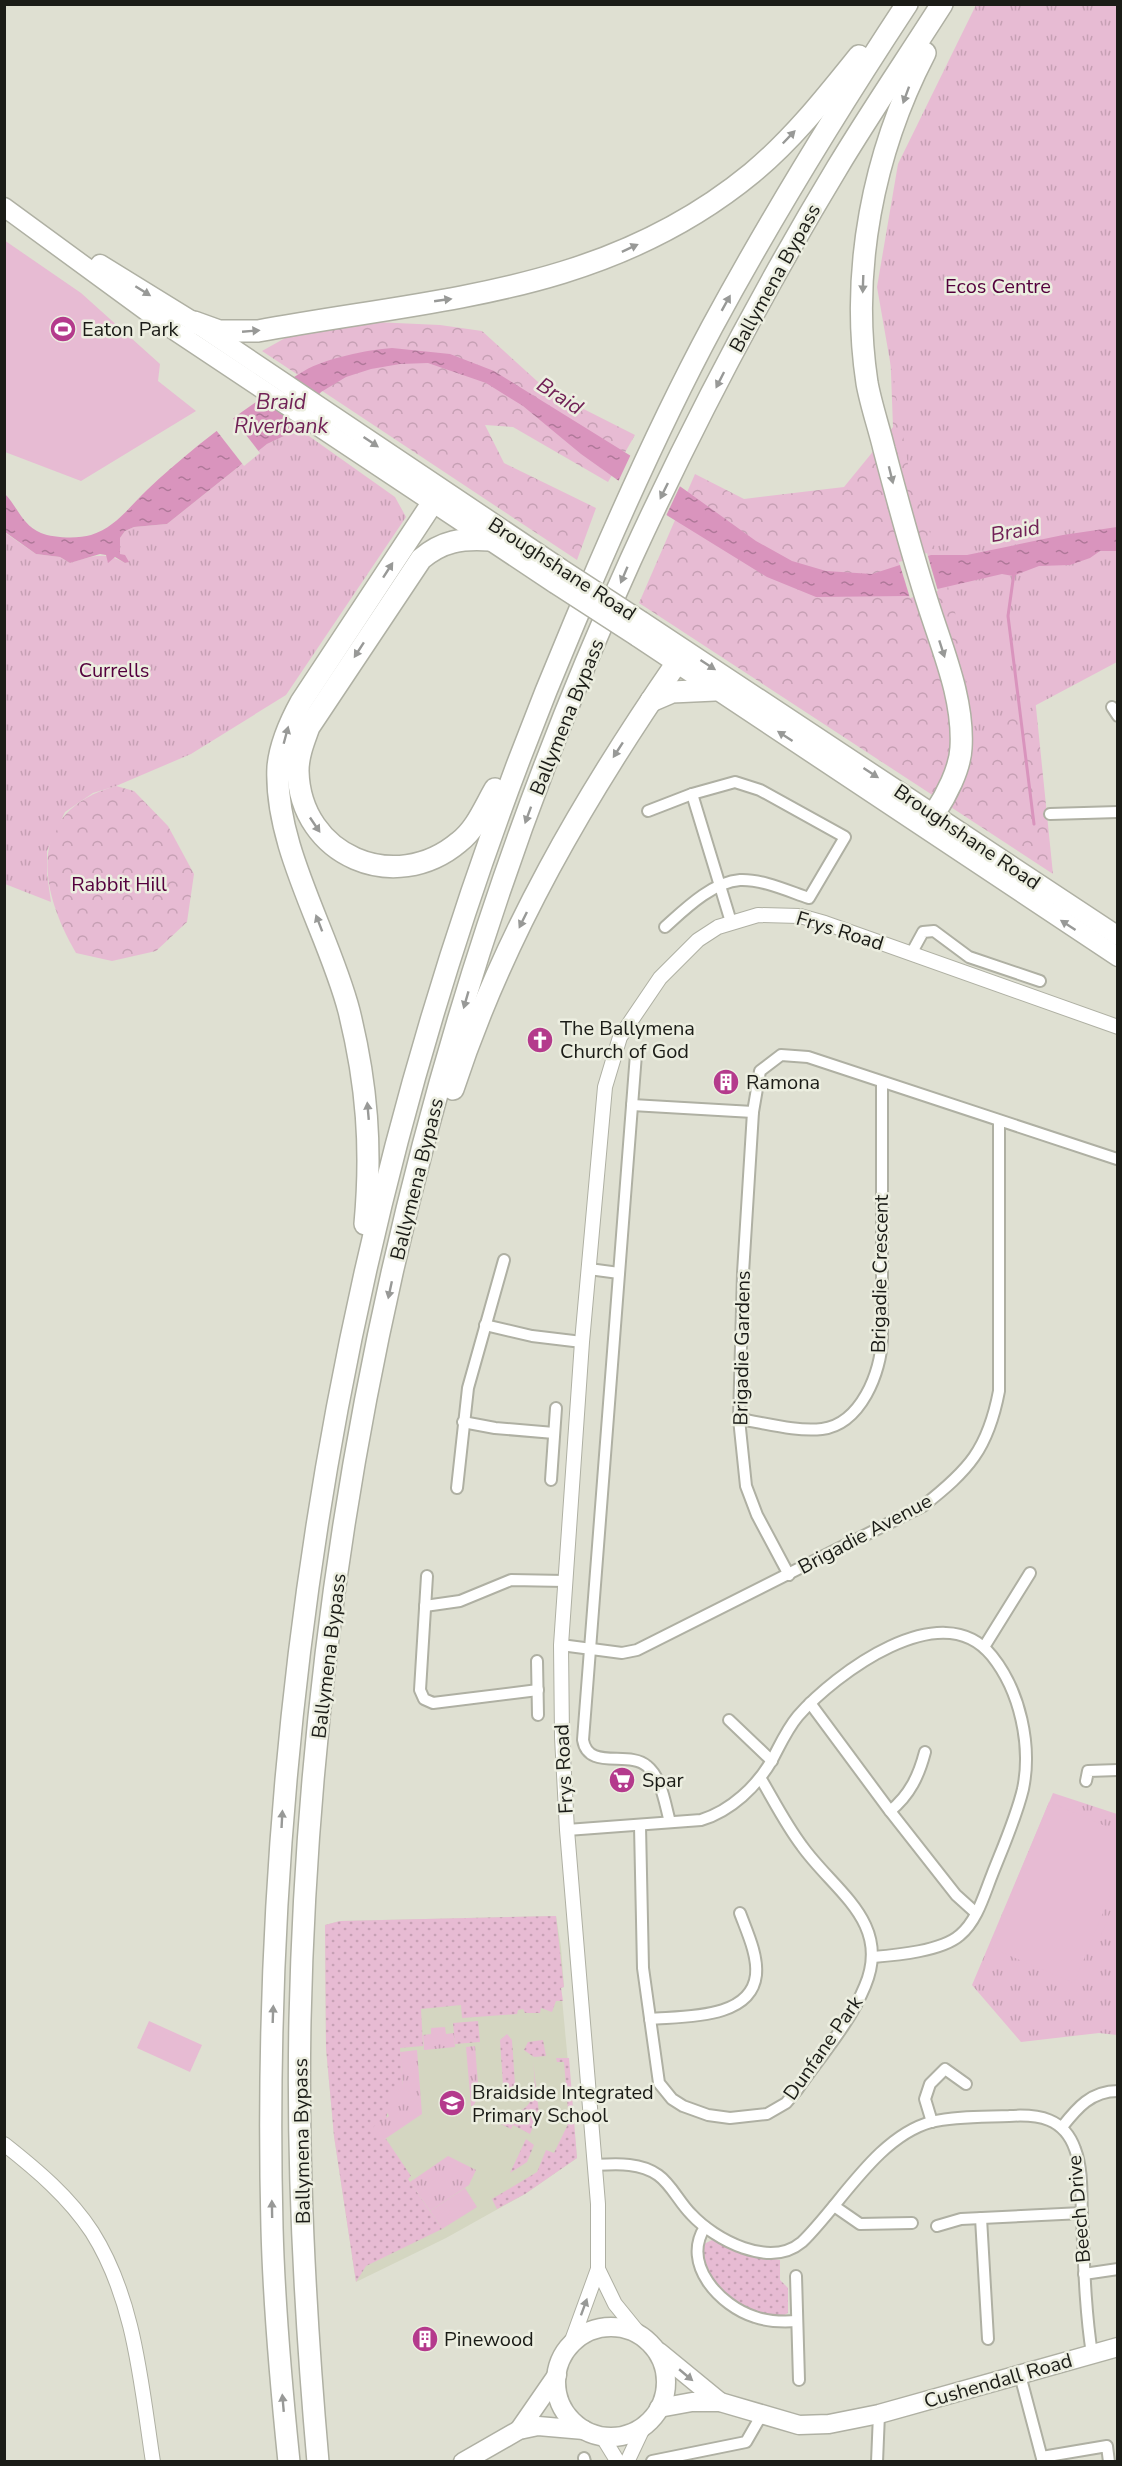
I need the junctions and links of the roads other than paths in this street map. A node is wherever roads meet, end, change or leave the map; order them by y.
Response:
1 (901, 4) edge
2 (907, 4) edge
3 (942, 4) edge
4 (950, 4) edge
5 (4, 206) edge
6 (194, 322) junction
7 (317, 416) junction
8 (437, 495) junction
9 (490, 540) junction
10 (557, 575) junction
11 (681, 657) junction
12 (715, 690) junction
13 (651, 702) junction
14 (539, 706) junction
15 (692, 794) junction
16 (648, 811) dead end
17 (1118, 813) edge
18 (934, 814) junction
19 (1050, 814) dead end
20 (909, 820) junction
21 (721, 886) junction
22 (731, 922) junction
23 (665, 927) dead end
24 (1118, 936) edge
25 (911, 954) junction
26 (1118, 957) edge
27 (1040, 981) dead end
28 (1118, 1027) edge
29 (636, 1054) dead end
30 (882, 1082) junction
31 (632, 1105) junction
32 (753, 1112) junction
33 (999, 1121) junction
34 (1117, 1159) edge
35 (399, 1246) junction
36 (504, 1260) dead end
37 (589, 1269) junction
38 (619, 1273) junction
39 (358, 1299) junction
40 (485, 1325) junction
41 (582, 1342) junction
42 (556, 1408) dead end
43 (739, 1419) junction
44 (463, 1422) junction
45 (554, 1433) junction
46 (551, 1480) dead end
47 (457, 1488) dead end
48 (1030, 1573) dead end
49 (789, 1575) junction
50 (427, 1576) dead end
51 (565, 1581) junction
52 (425, 1606) junction
53 (561, 1645) junction
54 (984, 1647) junction
55 (588, 1649) junction
56 (537, 1661) dead end
57 (538, 1690) junction
58 (810, 1703) junction
59 (538, 1715) dead end
60 (729, 1720) dead end
61 (926, 1752) dead end
62 (772, 1761) junction
63 (1118, 1770) edge
64 (760, 1779) junction
65 (1086, 1781) dead end
66 (890, 1811) junction
67 (670, 1822) junction
68 (640, 1826) junction
69 (567, 1830) junction
70 (740, 1913) dead end
71 (976, 1913) junction
72 (873, 1957) junction
73 (650, 2019) junction
74 (966, 2084) dead end
75 (1118, 2091) edge
76 (933, 2122) junction
77 (1062, 2127) junction
78 (4, 2144) edge
79 (595, 2165) junction
80 (834, 2206) junction
81 (1082, 2213) junction
82 (981, 2218) junction
83 (912, 2223) dead end
84 (937, 2226) dead end
85 (705, 2227) junction
86 (598, 2269) junction
87 (1118, 2270) edge
88 (1084, 2274) junction
89 (796, 2276) dead end
90 (797, 2321) junction
91 (988, 2339) dead end
92 (647, 2341) junction
93 (570, 2346) junction
94 (1118, 2347) edge
95 (1092, 2354) junction
96 (557, 2375) junction
97 (1020, 2375) junction
98 (799, 2380) dead end
99 (720, 2402) junction
100 (660, 2408) junction
101 (879, 2414) junction
102 (761, 2416) junction
103 (644, 2426) junction
104 (519, 2430) junction
105 (584, 2430) junction
106 (602, 2436) junction
107 (471, 2459) edge
108 (1043, 2459) edge
109 (652, 2461) edge
110 (153, 2462) edge
111 (289, 2462) edge
112 (318, 2462) edge
113 (618, 2462) edge
114 (627, 2462) edge
115 (877, 2462) edge
116 (1109, 2462) edge

6 -> 1 highway
14 -> 2 highway, Ballymena Bypass
3 -> 35 highway, Ballymena Bypass
4 -> 18 highway
5 -> 6 main road
5 - 7 main road
6 - 7 main road
7 - 8 main road
8 - 9 main road
8 - 10 main road, Broughshane Road
39 -> 8 highway
9 - 10 main road
9 -> 14 highway
10 - 11 main road, Broughshane Road, bridge
11 - 12 main road, Broughshane Road
11 - 13 highway
11 -> 18 main road, Broughshane Road
12 - 13 highway
20 -> 12 main road, Broughshane Road
13 -> 35 highway
14 - 39 highway, Ballymena Bypass
15 - 16 street
15 - 21 street
15 - 21 street
17 - 19 street
18 - 20 main road
18 - 24 main road, Broughshane Road
26 -> 20 main road, Broughshane Road
21 - 22 street
21 - 23 street
22 - 25 street, Frys Road
22 - 37 street, Frys Road
25 - 27 street
25 - 28 street, Frys Road
29 - 31 street, Frys Road
30 - 32 street, Brigadie Gardens
30 - 33 street, Brigadie Gardens
30 - 43 street, Brigadie Crescent
31 - 32 street
31 - 38 street, Frys Road
32 - 43 street, Brigadie Gardens
33 - 34 street, Brigadie Gardens
33 - 49 street, Brigadie Avenue
35 -> 112 highway, Ballymena Bypass
36 - 40 street
37 - 38 street
37 - 41 street, Frys Road
38 - 55 street, Frys Road
111 -> 39 highway, Ballymena Bypass
40 - 41 street
40 - 44 street
41 - 51 street, Frys Road
42 - 45 street
43 - 49 street, Brigadie Gardens
44 - 45 street
44 - 47 street
45 - 46 street
48 - 54 street
49 - 55 street, Brigadie Avenue
50 - 52 street
51 - 52 street
51 - 53 street, Frys Road
52 - 57 street
53 - 55 street, Brigadie Avenue
53 - 69 street, Frys Road
54 - 58 street
54 - 71 street
55 - 67 street, Frys Road
56 - 57 street
57 - 59 street
58 - 62 street
58 - 66 street
60 - 62 street
61 - 66 street
62 - 64 street
63 - 65 street
64 - 67 street
64 - 72 street
66 - 71 street
67 - 68 street
68 - 69 street
68 - 73 street, Dunfane Park
69 - 79 street, Frys Road
70 - 73 street
71 - 72 street
72 - 73 street, Dunfane Park
74 - 76 street
75 - 77 street
76 - 77 street
76 - 80 street
77 - 81 street, Beech Drive
78 - 110 street
79 - 85 street
79 - 86 street, Frys Road
80 - 83 street
80 - 85 street
81 - 82 street
81 - 88 street, Beech Drive
82 - 84 street
82 - 91 street
85 - 90 street
86 - 92 street, Frys Road
93 -> 86 street, Frys Road
87 - 88 street
88 - 95 street, Beech Drive
89 - 90 street
90 - 98 street
92 - 93 main road
92 -> 99 main road, Cushendall Road
92 - 100 main road
93 - 96 main road
94 - 95 main road, Cushendall Road
95 - 97 main road, Cushendall Road
96 - 104 main road
96 - 105 main road
97 - 101 main road, Cushendall Road
97 - 108 street
99 - 100 main road, Cushendall Road
99 - 102 main road, Cushendall Road
100 - 103 main road
101 - 102 main road, Cushendall Road
101 - 115 street
102 - 109 street
103 - 106 main road
103 - 114 street
104 - 105 main road
104 - 107 main road
105 - 106 main road
106 - 113 street
108 - 116 street

